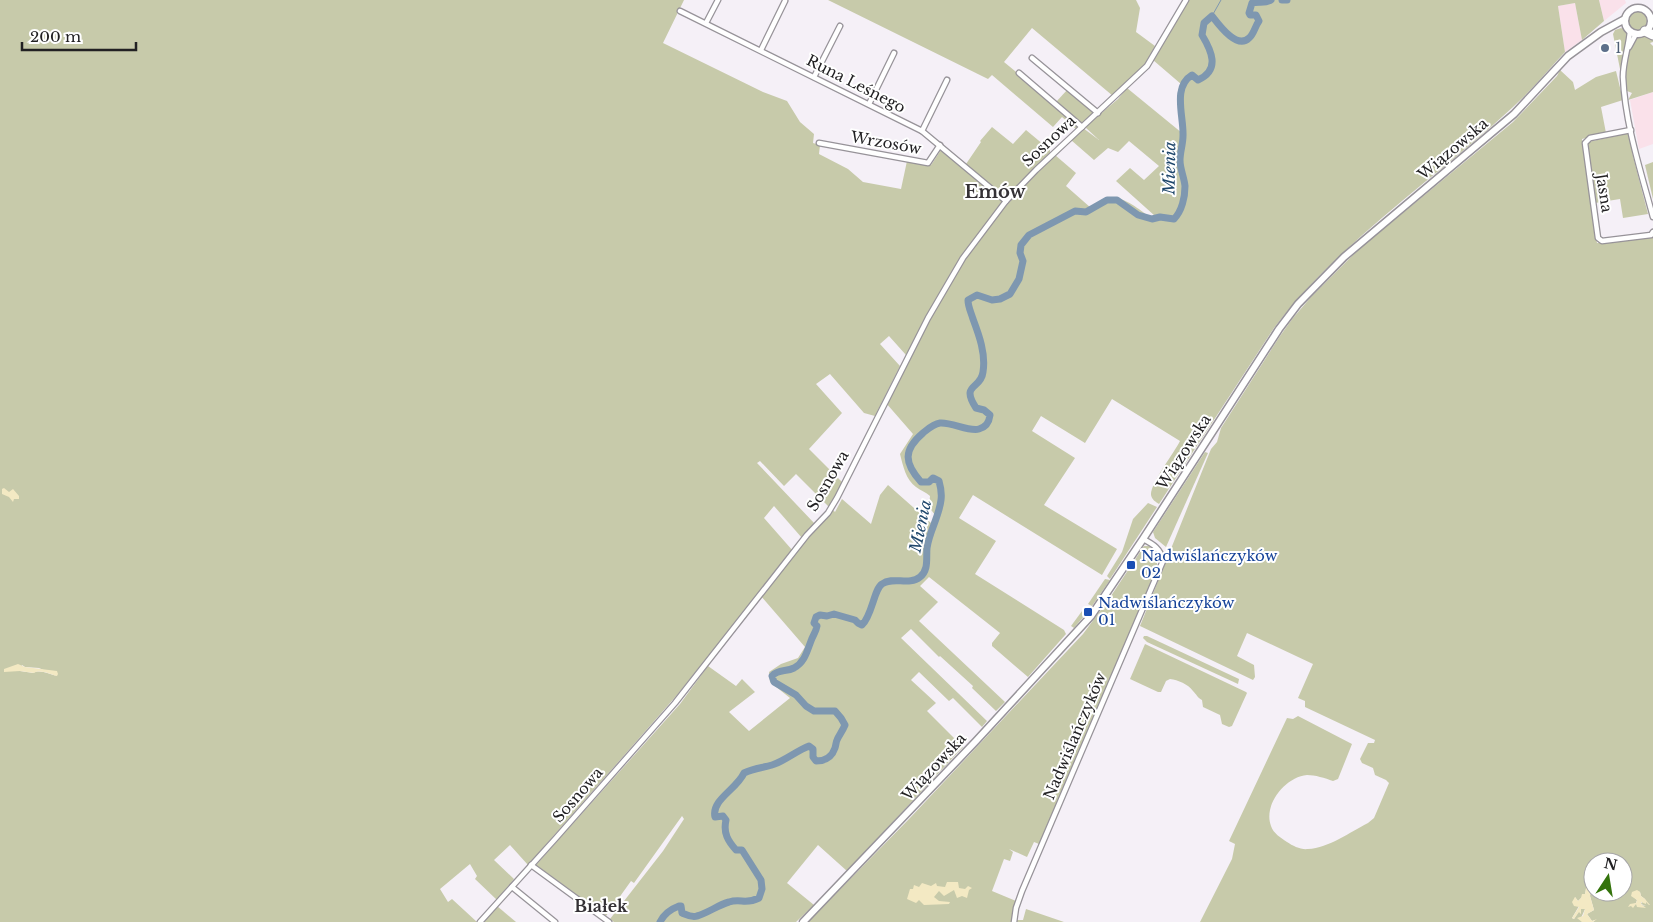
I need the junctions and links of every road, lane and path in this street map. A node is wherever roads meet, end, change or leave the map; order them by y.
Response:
1 (718, 0) edge
2 (1186, 0) edge
3 (785, 1) edge
4 (1650, 10) edge
5 (680, 11) dead end
6 (706, 23) junction
7 (840, 26) dead end
8 (1640, 29) edge
9 (761, 50) junction
10 (894, 53) dead end
11 (1032, 58) dead end
12 (1019, 73) dead end
13 (814, 77) junction
14 (947, 80) dead end
15 (868, 104) junction
16 (1098, 113) junction
17 (1082, 127) junction
18 (1631, 130) junction
19 (922, 131) junction
20 (819, 143) dead end
21 (940, 145) junction
22 (1006, 201) junction
23 (1653, 217) edge
24 (1653, 232) edge
25 (1143, 539) junction
26 (531, 865) junction
27 (512, 887) junction
28 (480, 922) edge
29 (555, 922) edge
30 (609, 922) edge
31 (803, 922) edge
32 (1014, 922) edge

1 - 6 street
2 - 16 street, Sosnowa
3 - 9 street
4 - 8 main road
4 - 8 main road, Wiązowska
5 - 6 street, Runa Leśnego
6 - 9 street, Runa Leśnego
7 - 13 street
8 - 18 street
8 - 25 main road, Wiązowska
9 - 13 street, Runa Leśnego
10 - 15 street
11 - 16 street, Sosnowa
12 - 17 street
13 - 15 street, Runa Leśnego
14 - 19 street
15 - 19 street, Runa Leśnego
16 - 17 street, Sosnowa
17 - 22 street, Sosnowa
18 - 23 street
18 - 24 street, Jasna
19 - 21 street, Runa Leśnego
20 - 21 street, Wrzosów
21 - 22 street, Runa Leśnego
22 - 26 street, Sosnowa
25 - 31 main road, Wiązowska
25 - 32 street, Nadwiślańczyków
26 - 27 street, Sosnowa
26 - 30 street
27 - 28 street, Sosnowa
27 - 29 street

